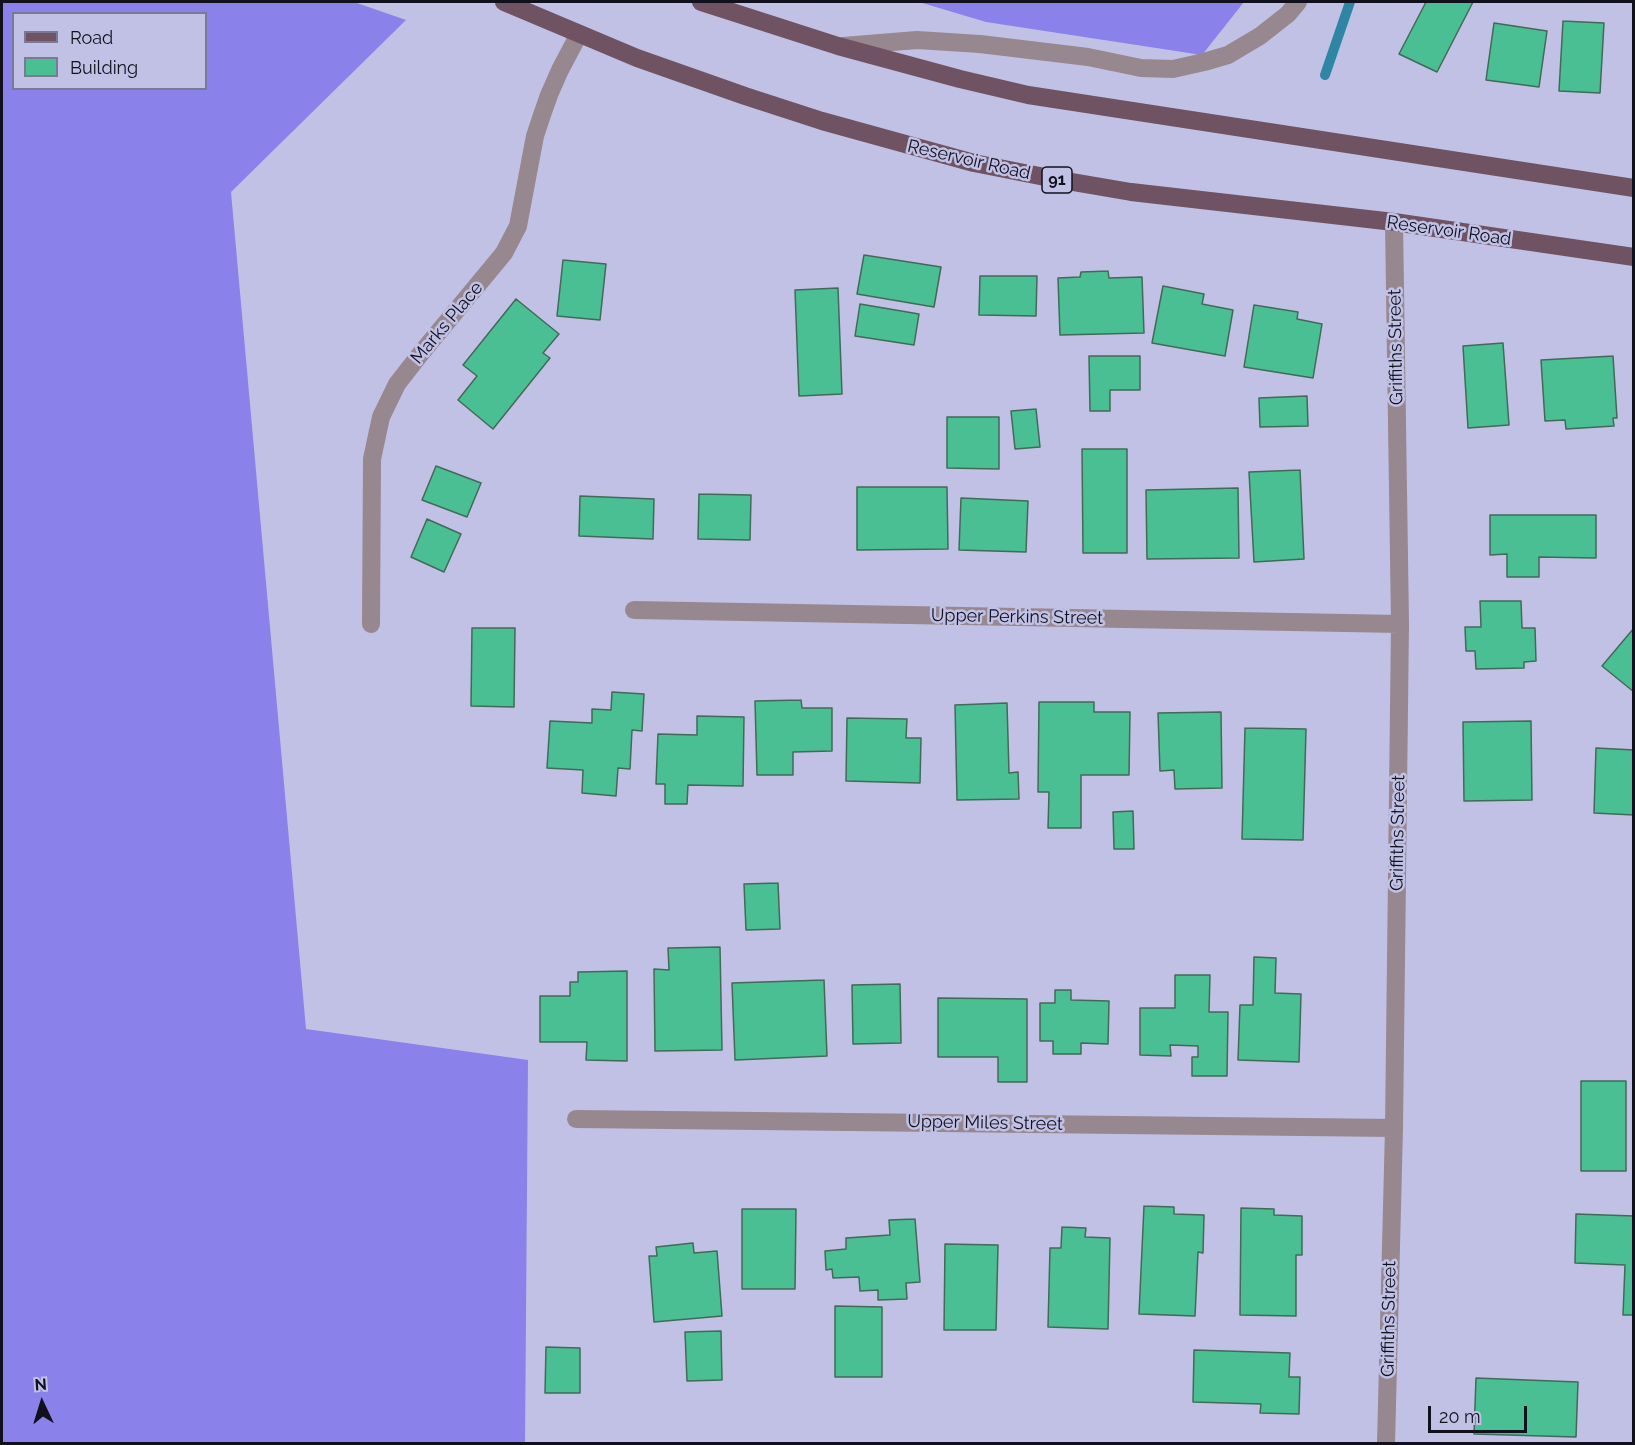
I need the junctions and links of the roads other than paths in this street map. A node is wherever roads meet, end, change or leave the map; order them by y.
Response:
1 (504, 2) edge
2 (701, 2) edge
3 (1298, 2) edge
4 (579, 34) junction
5 (838, 46) junction
6 (1634, 188) edge
7 (1394, 222) junction
8 (1634, 257) edge
9 (634, 610) dead end
10 (370, 624) dead end
11 (1400, 624) junction
12 (576, 1119) dead end
13 (1394, 1128) junction
14 (1386, 1443) edge

1 - 4 main road, Reservoir Road / 91
2 - 5 main road
3 - 5 street
4 - 7 main road, Reservoir Road / 91
4 - 10 street, Marks Place
5 - 6 main road
7 - 8 main road, Reservoir Road / 91
7 - 11 street, Griffiths Street
9 - 11 street, Upper Perkins Street
11 - 13 street, Griffiths Street
12 - 13 street, Upper Miles Street
13 - 14 street, Griffiths Street

